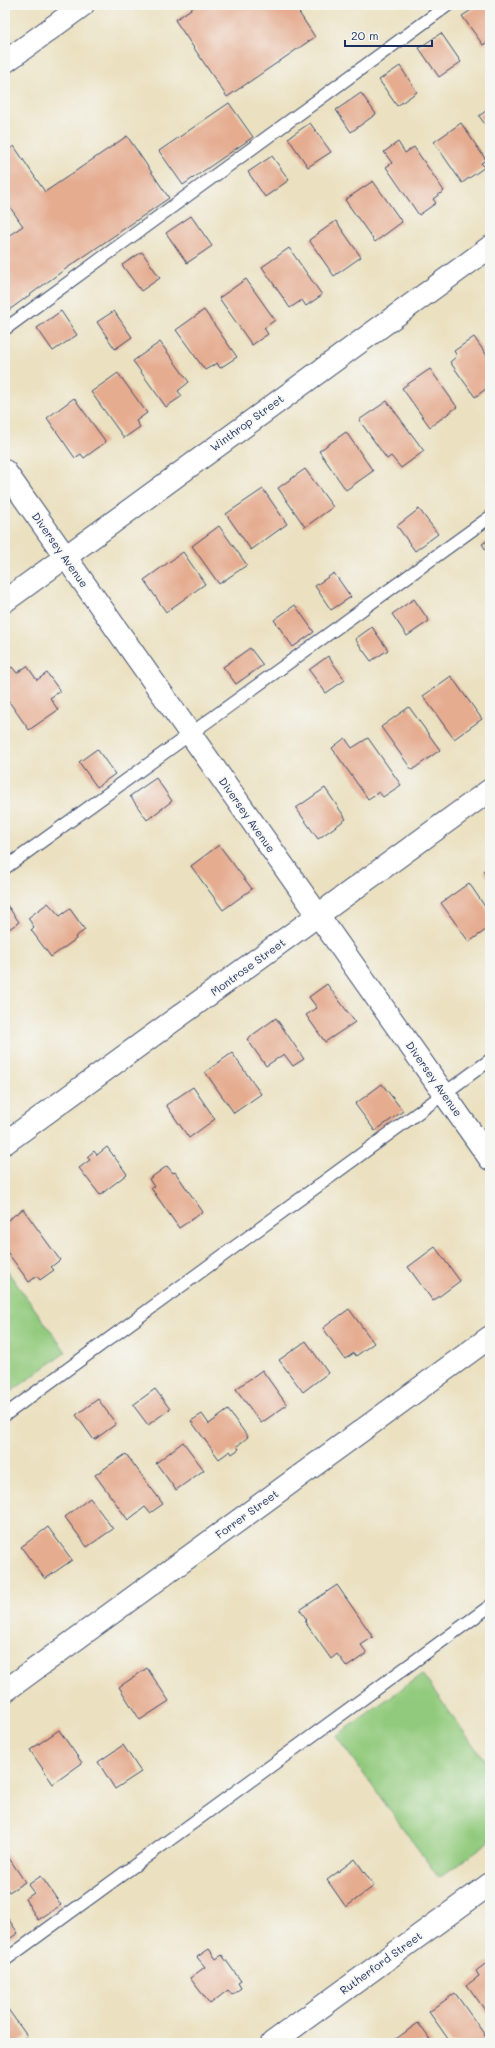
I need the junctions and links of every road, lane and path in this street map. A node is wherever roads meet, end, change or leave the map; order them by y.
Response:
1 (83, 5) edge
2 (448, 5) edge
3 (5, 62) edge
4 (490, 247) edge
5 (5, 329) edge
6 (5, 471) edge
7 (490, 517) edge
8 (64, 556) junction
9 (5, 601) edge
10 (191, 735) junction
11 (490, 790) edge
12 (5, 868) edge
13 (319, 915) junction
14 (490, 1060) edge
15 (444, 1093) junction
16 (5, 1143) edge
17 (490, 1158) edge
18 (490, 1337) edge
19 (5, 1415) edge
20 (490, 1606) edge
21 (5, 1690) edge
22 (490, 1884) edge
23 (5, 1960) edge
24 (272, 2043) edge

1 - 3 street
2 - 5 lane
4 - 8 street, Winthrop Street
6 - 8 street, Diversey Avenue
7 - 10 lane
8 - 9 street, Winthrop Street
8 - 10 street, Diversey Avenue
10 - 12 lane
10 - 13 street, Diversey Avenue
11 - 13 street, Montrose Street
13 - 15 street, Diversey Avenue
13 - 16 street, Montrose Street
14 - 15 lane
15 - 17 street, Diversey Avenue
15 - 19 lane
18 - 21 street, Forrer Street
20 - 23 lane
22 - 24 street, Rutherford Street

